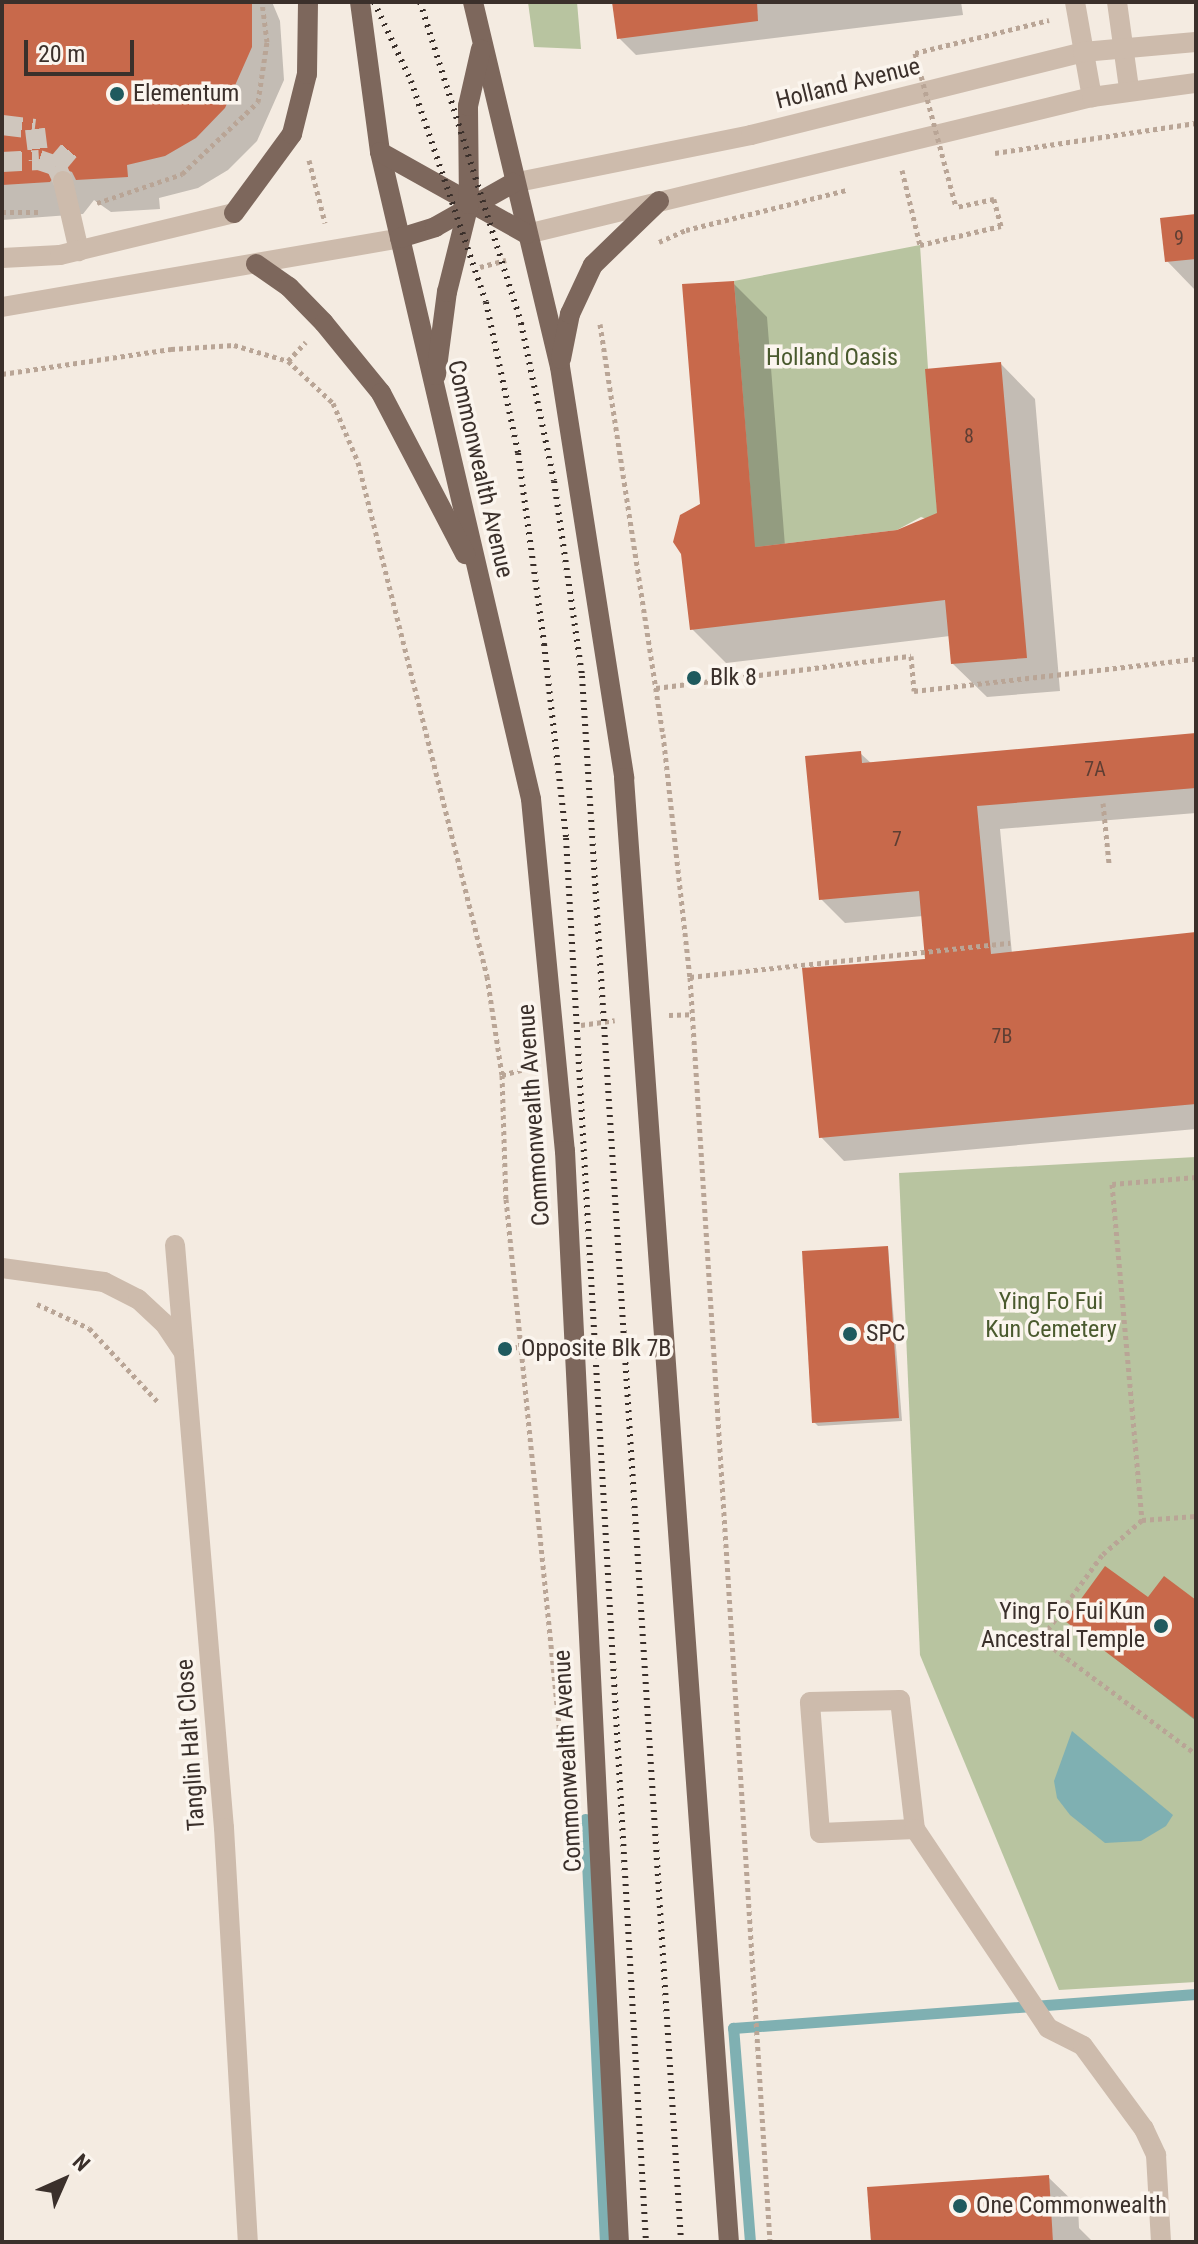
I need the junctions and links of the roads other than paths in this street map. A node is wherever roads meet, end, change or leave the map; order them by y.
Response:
1 (308, 2) edge
2 (360, 2) edge
3 (473, 2) edge
4 (1075, 2) edge
5 (1117, 2) edge
6 (1196, 42) edge
7 (482, 43) junction
8 (1123, 47) junction
9 (1083, 52) junction
10 (1196, 83) edge
11 (1129, 89) junction
12 (1092, 97) junction
13 (380, 152) junction
14 (63, 181) tunnel mouth
15 (513, 183) junction
16 (659, 201) junction
17 (469, 204) junction
18 (234, 213) joint
19 (527, 234) junction
20 (400, 238) junction
21 (79, 251) junction
22 (2, 258) edge
23 (256, 264) junction
24 (2, 307) edge
25 (560, 367) junction
26 (434, 391) junction
27 (479, 582) junction
28 (175, 1245) dead end
29 (2, 1268) edge
30 (186, 1356) junction
31 (915, 1829) junction
32 (248, 2242) edge
33 (619, 2242) edge
34 (729, 2242) edge
35 (1161, 2242) edge

1 - 18 main road
2 - 13 main road, Commonwealth Avenue
3 - 7 main road
4 - 9 street
5 - 8 street
6 - 8 street, Holland Avenue
7 - 15 main road
7 - 17 main road
8 - 9 street, Holland Avenue
8 - 11 street
9 - 12 street
9 - 15 street, Holland Avenue
10 - 11 street
11 - 12 street
12 - 16 street
13 - 17 main road
13 - 20 main road, Commonwealth Avenue
14 - 21 street
15 - 17 main road
15 - 19 main road
16 - 19 street
16 - 25 main road
17 - 19 main road
17 - 20 main road
17 - 26 main road
18 - 21 street
19 - 25 main road
20 - 23 street
20 - 26 main road, Commonwealth Avenue
21 - 22 street
23 - 24 street
23 - 27 main road
25 - 34 main road
26 - 27 main road, Commonwealth Avenue
27 - 33 main road, Commonwealth Avenue
28 - 30 street, Tanglin Halt Close
29 - 30 street
30 - 32 street, Tanglin Halt Close
31 - 31 street
31 - 35 street

